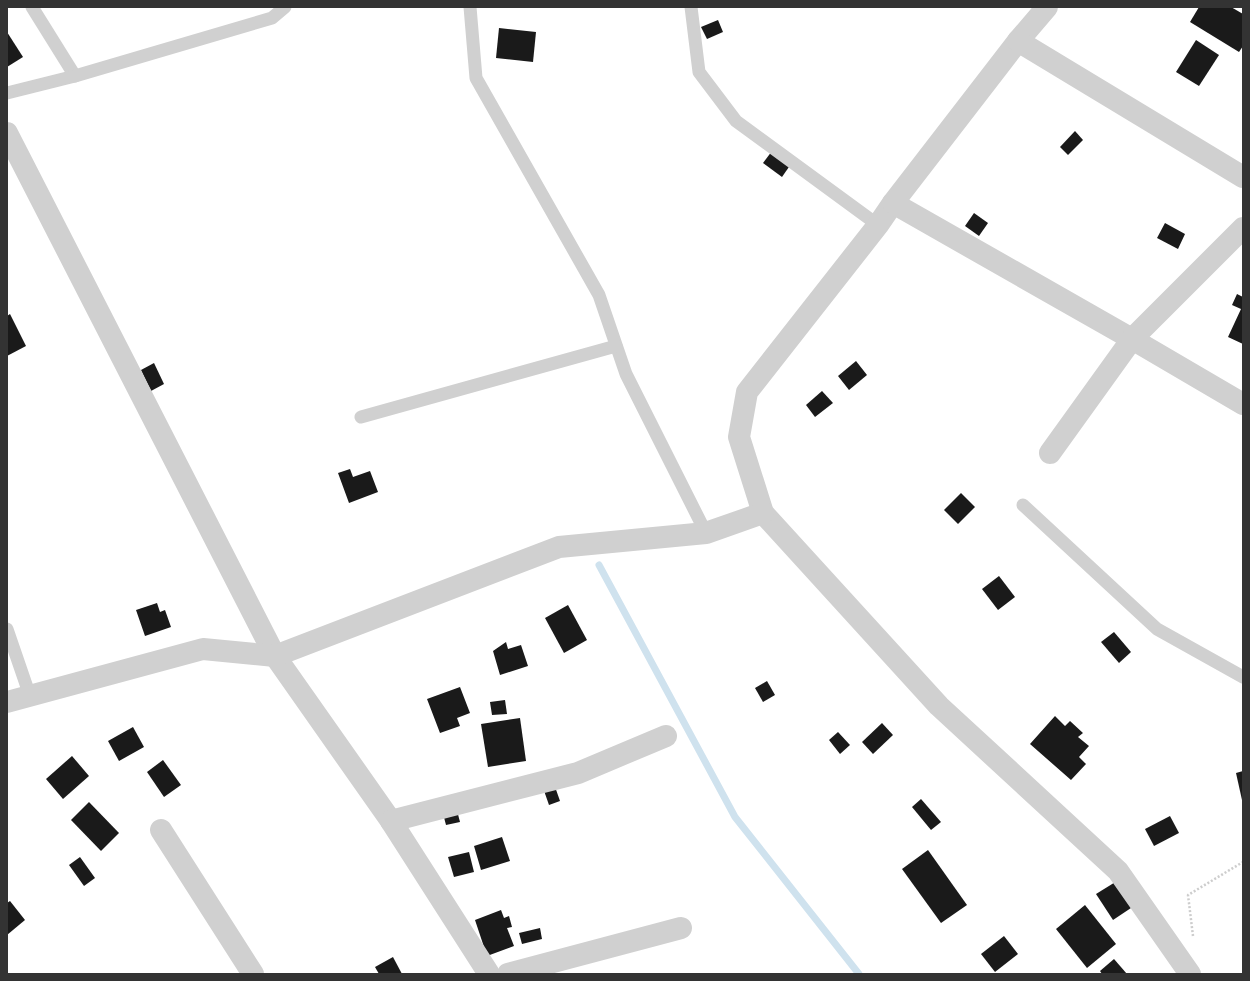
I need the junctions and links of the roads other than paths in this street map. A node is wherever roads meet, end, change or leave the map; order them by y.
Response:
1 (32, 7) edge
2 (285, 7) edge
3 (470, 7) edge
4 (691, 7) edge
5 (1047, 7) edge
6 (1018, 41) junction
7 (75, 76) junction
8 (7, 93) edge
9 (7, 133) edge
10 (1243, 177) edge
11 (893, 203) junction
12 (878, 225) junction
13 (1243, 228) edge
14 (1132, 339) junction
15 (616, 346) junction
16 (1243, 404) edge
17 (362, 417) dead end
18 (1050, 453) dead end
19 (1023, 505) dead end
20 (763, 513) junction
21 (706, 533) junction
22 (7, 629) edge
23 (276, 656) junction
24 (1243, 676) edge
25 (30, 696) junction
26 (7, 702) edge
27 (666, 736) dead end
28 (391, 821) junction
29 (161, 830) dead end
30 (681, 928) dead end
31 (253, 974) edge
32 (489, 974) edge
33 (508, 974) edge
34 (1190, 974) edge

1 - 7 lane
2 - 7 lane
3 - 15 lane
4 - 12 lane
5 - 6 street
6 - 10 street
6 - 11 street
7 - 8 lane
9 - 23 street
11 - 12 street
11 - 14 street
12 - 20 street
13 - 14 street
14 - 16 street
14 - 18 street
15 - 17 lane
15 - 21 lane
19 - 24 lane
20 - 21 street
20 - 34 street
21 - 23 street
22 - 25 lane
23 - 25 street
23 - 28 street
25 - 26 street
27 - 28 street
28 - 32 street
29 - 31 street
30 - 33 street

